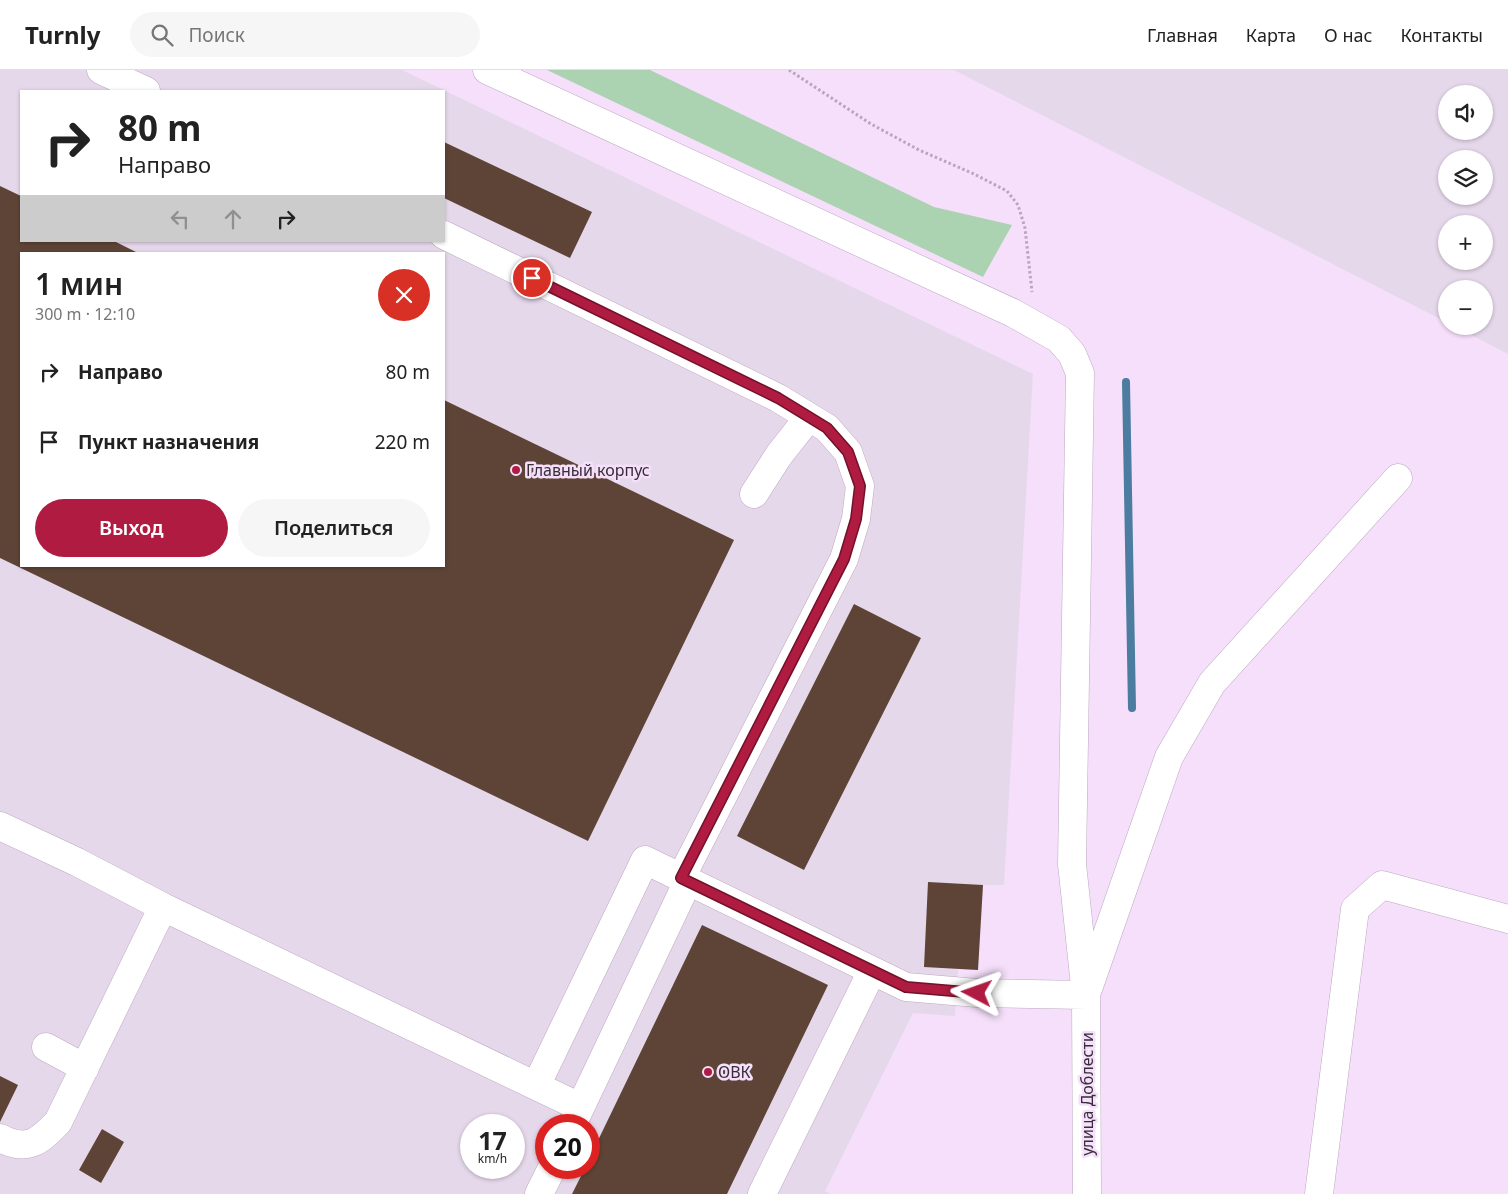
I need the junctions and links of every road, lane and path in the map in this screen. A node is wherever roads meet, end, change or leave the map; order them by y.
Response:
1 (101, 70) edge
2 (487, 70) edge
3 (789, 70) edge
4 (144, 90) edge
5 (445, 235) edge
6 (1038, 327) junction
7 (809, 417) junction
8 (1398, 478) dead end
9 (754, 494) dead end
10 (0, 826) edge
11 (685, 879) junction
12 (163, 907) junction
13 (1508, 919) edge
14 (872, 971) junction
15 (1086, 995) junction
16 (46, 1047) dead end
17 (85, 1068) junction
18 (536, 1086) junction
19 (573, 1114) edge
20 (577, 1114) edge
21 (0, 1138) edge
22 (546, 1179) edge
23 (539, 1194) edge
24 (762, 1194) edge
25 (1087, 1194) edge
26 (1319, 1194) edge

1 - 4 street
2 - 6 street
3 - 6 path
5 - 7 street
6 - 15 street
7 - 9 street
7 - 11 street
8 - 15 street
10 - 12 street
11 - 14 street
11 - 18 street
11 - 20 street
12 - 17 street
12 - 18 street
13 - 26 street
14 - 15 street
14 - 24 street
15 - 25 street, улица Доблести
16 - 17 street
17 - 21 street
18 - 19 street
22 - 23 street

